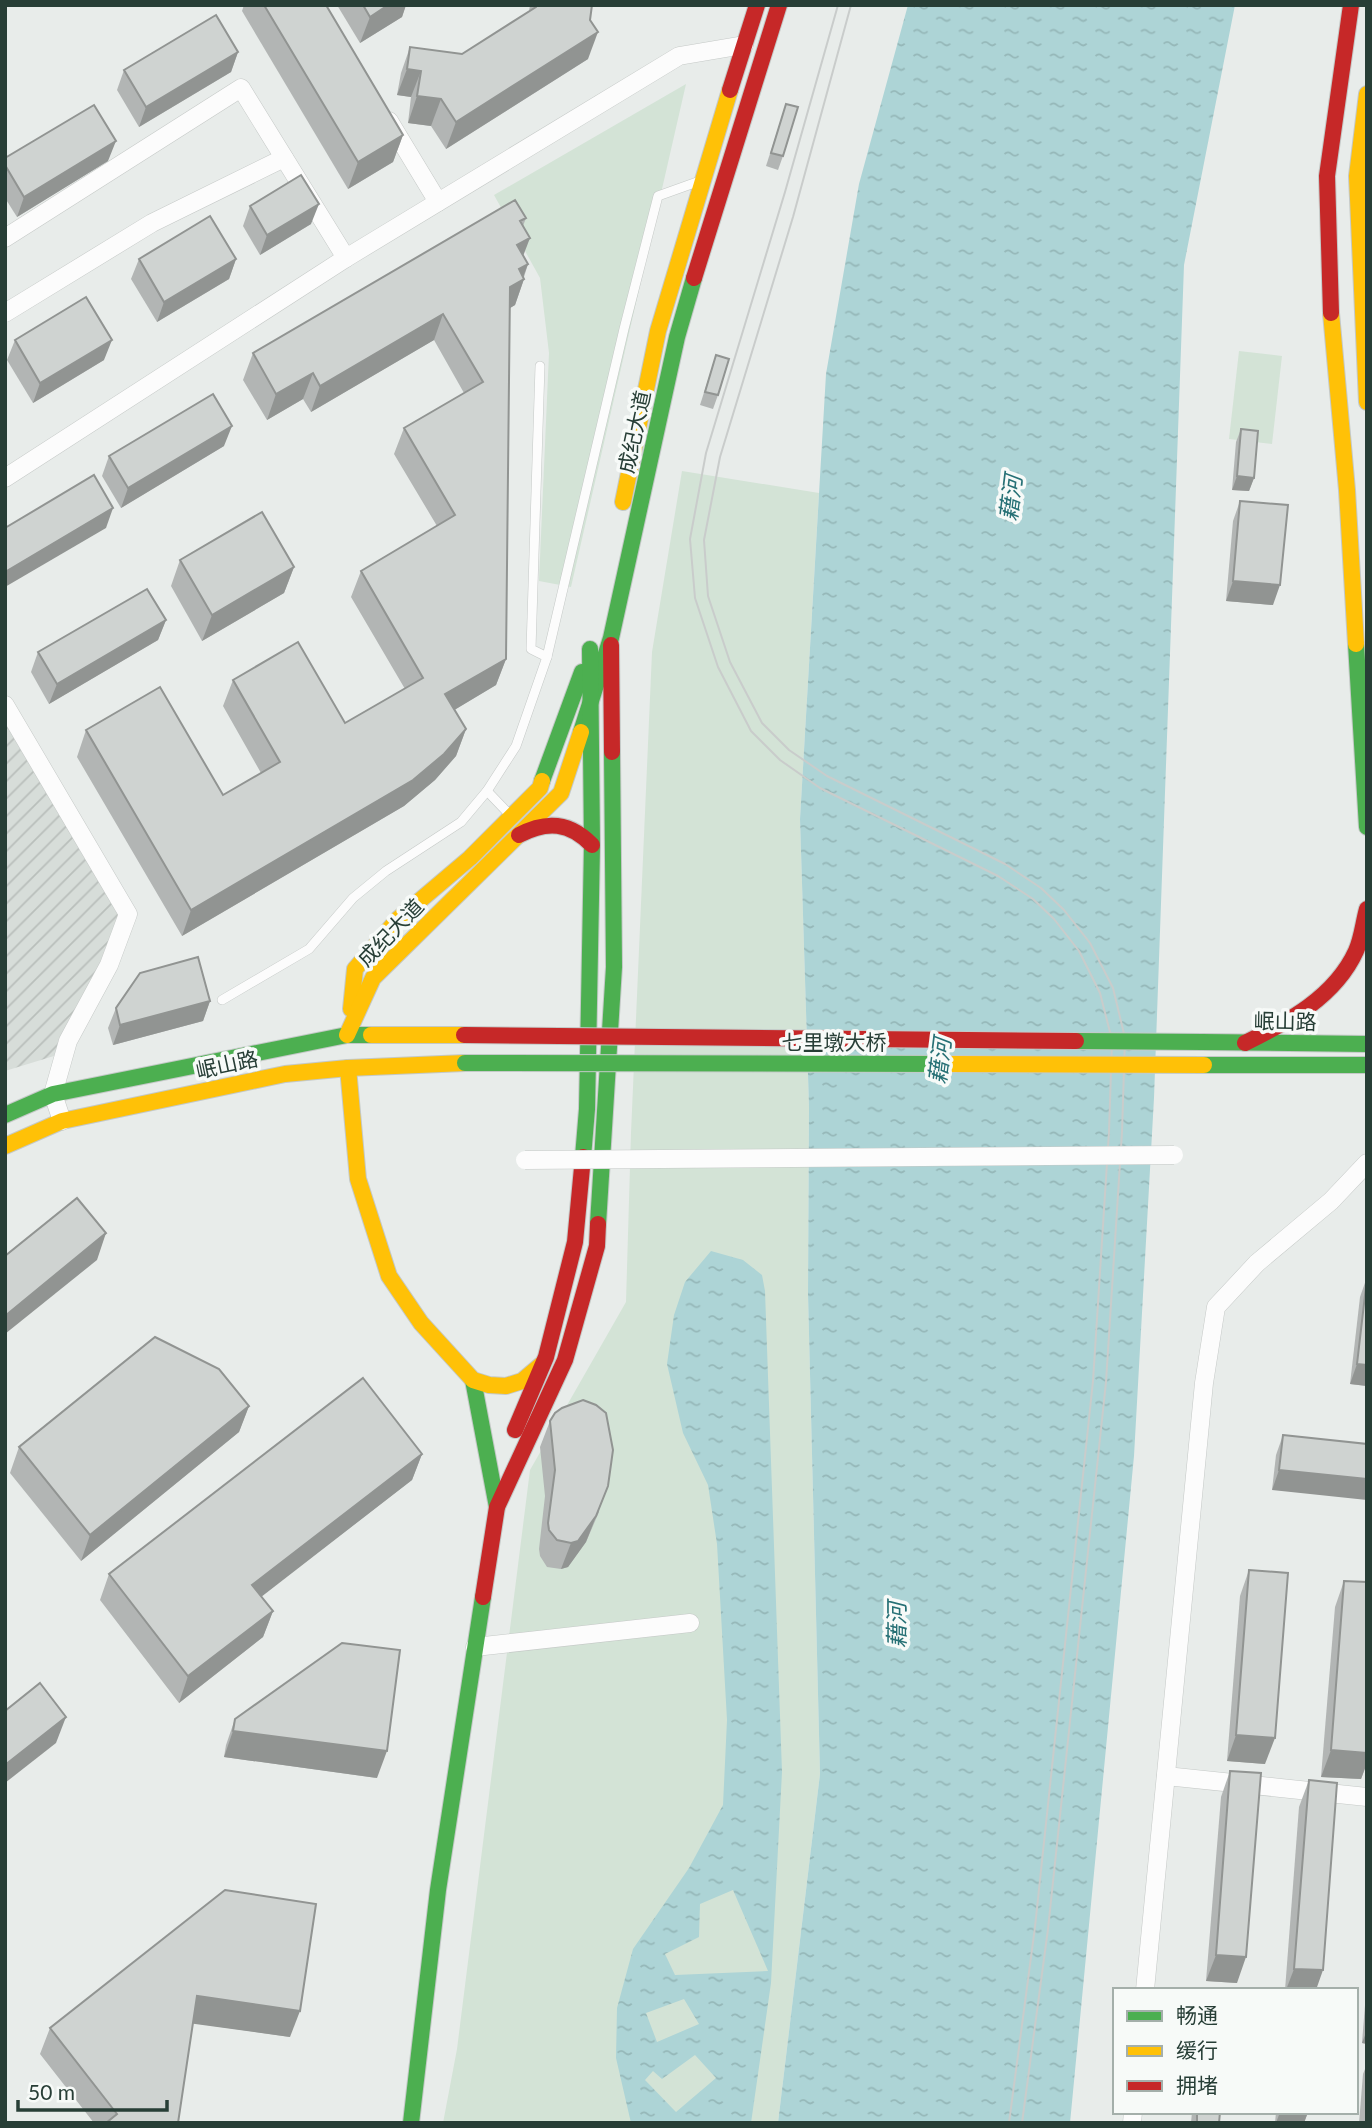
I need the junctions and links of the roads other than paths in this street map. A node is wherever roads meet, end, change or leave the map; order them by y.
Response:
1 (757, 5) edge
2 (779, 5) edge
3 (1351, 5) edge
4 (744, 46) junction
5 (1367, 94) edge
6 (382, 109) edge
7 (284, 158) junction
8 (702, 180) junction
9 (438, 202) junction
10 (5, 238) edge
11 (346, 258) junction
12 (5, 313) edge
13 (540, 366) dead end
14 (1367, 402) edge
15 (5, 478) edge
16 (620, 514) dead end
17 (603, 635) junction
18 (590, 649) junction
19 (547, 657) junction
20 (591, 701) junction
21 (5, 705) edge
22 (488, 791) junction
23 (512, 817) junction
24 (1367, 827) edge
25 (518, 836) junction
26 (593, 845) junction
27 (1367, 909) edge
28 (222, 1000) dead end
29 (348, 1035) junction
30 (464, 1035) joint
31 (1202, 1042) joint
32 (1245, 1043) junction
33 (1367, 1044) edge
34 (465, 1063) joint
35 (1204, 1065) joint
36 (1367, 1065) edge
37 (348, 1068) junction
38 (53, 1094) junction
39 (5, 1115) edge
40 (62, 1121) junction
41 (5, 1146) edge
42 (1174, 1155) dead end
43 (525, 1160) dead end
44 (1367, 1163) edge
45 (546, 1357) junction
46 (473, 1380) junction
47 (492, 1482) junction
48 (497, 1507) junction
49 (690, 1623) dead end
50 (475, 1647) junction
51 (1166, 1776) junction
52 (1367, 1797) edge
53 (1145, 1988) edge
54 (411, 2123) edge

1 - 4 main road, 成纪大道
2 - 17 main road, 成纪大道
3 - 24 main road
4 - 8 main road, 成纪大道
4 - 9 street
5 - 14 main road
6 - 9 street
7 - 10 street
7 - 11 street
7 - 12 street
8 - 16 main road, 成纪大道
8 - 19 lane
9 - 11 street
11 - 15 street
13 - 19 lane
17 - 18 main road, 成纪大道
17 - 20 main road, 成纪大道
17 - 48 main road
18 - 20 main road
18 - 23 main road, 成纪大道
19 - 22 lane
20 - 25 main road, 成纪大道
20 - 26 main road
21 - 38 street
22 - 23 lane
22 - 28 lane
23 - 29 main road, 成纪大道
25 - 26 main road
25 - 29 main road, 成纪大道
26 - 45 main road
27 - 32 main road
29 - 30 main road, 岷山路
29 - 38 main road, 岷山路
30 - 31 main road, 七里墩大桥, bridge
31 - 32 main road, 岷山路
32 - 33 main road, 岷山路
34 - 35 main road, 七里墩大桥, bridge
34 - 37 main road, 岷山路
35 - 36 main road, 岷山路
37 - 40 main road, 岷山路
37 - 46 main road
38 - 39 main road, 岷山路
38 - 40 street
40 - 41 main road, 岷山路
42 - 43 street, bridge
44 - 51 street
45 - 46 main road
45 - 47 main road
46 - 47 main road
47 - 48 main road
48 - 50 main road
49 - 50 street
50 - 54 main road
51 - 52 street
51 - 53 street

